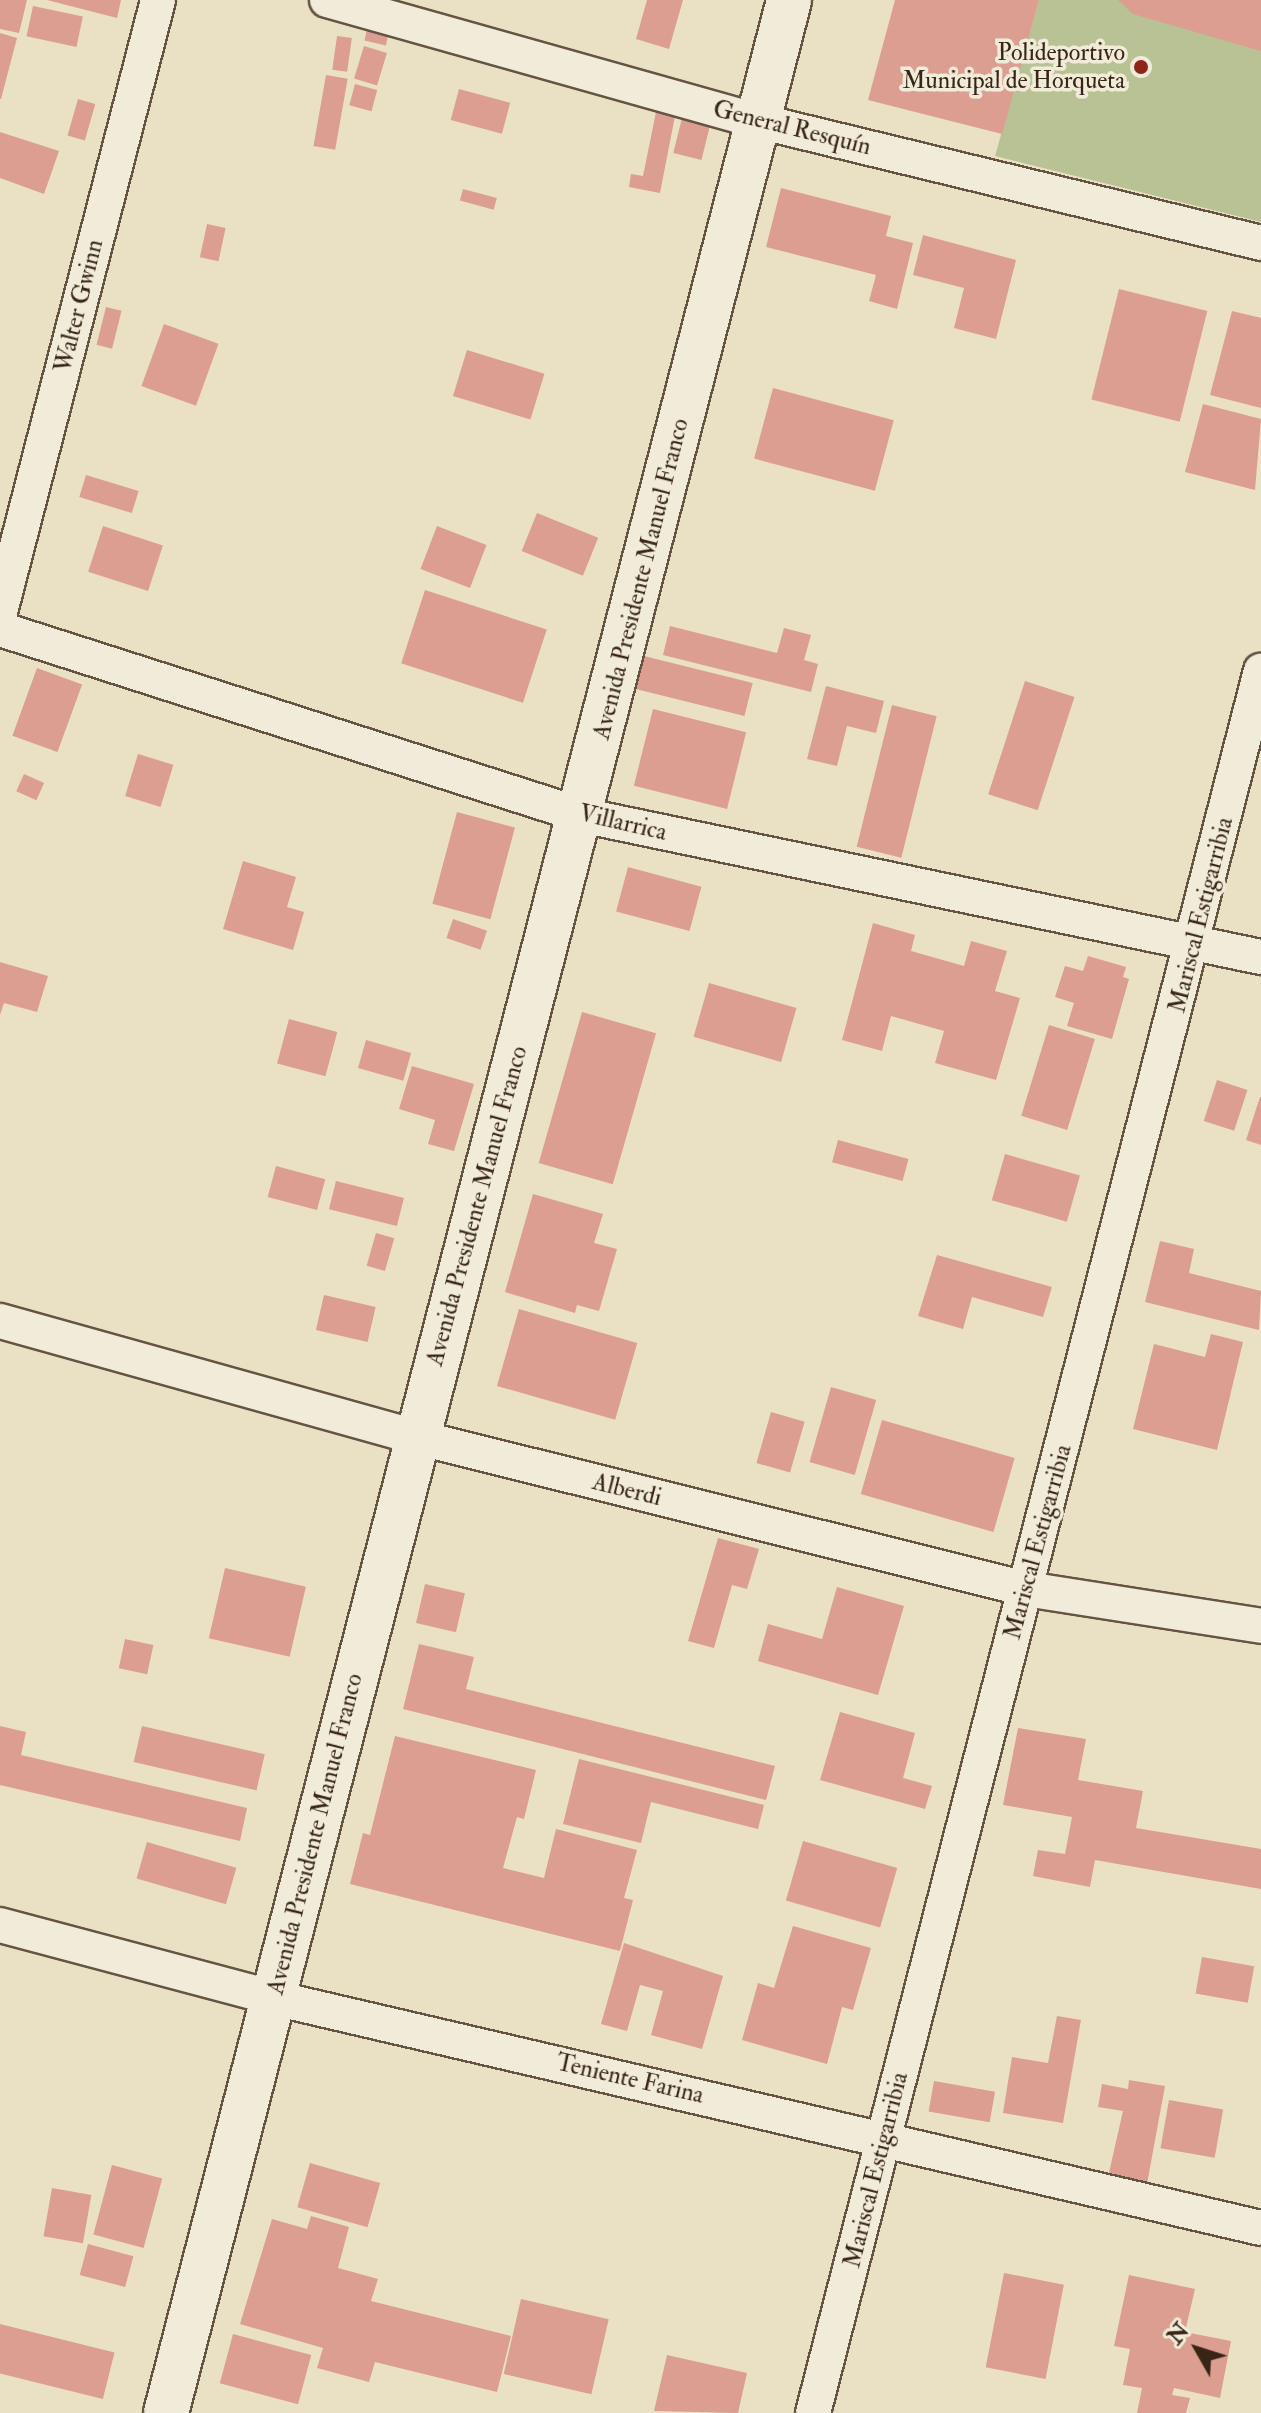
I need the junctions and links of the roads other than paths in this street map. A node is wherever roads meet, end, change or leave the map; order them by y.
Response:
1 (158, 0) edge
2 (327, 0) edge
3 (789, 0) edge
4 (758, 121) junction
5 (1261, 243) edge
6 (0, 612) edge
7 (0, 629) edge
8 (1261, 671) edge
9 (581, 815) junction
10 (1195, 943) junction
11 (1261, 957) edge
12 (0, 1321) edge
13 (416, 1437) junction
14 (1026, 1589) junction
15 (1261, 1626) edge
16 (0, 1925) edge
17 (274, 1998) junction
18 (884, 2137) junction
19 (1261, 2228) edge
20 (166, 2413) edge
21 (813, 2413) edge

1 - 6 street, Walter Gwinn
2 - 4 street, General Resquín
3 - 4 main road, Avenida Presidente Manuel Franco
4 - 5 street, General Resquín
4 - 9 main road, Avenida Presidente Manuel Franco
7 - 9 street, Villarrica
8 - 10 street, Mariscal Estigarribia
9 - 10 street, Villarrica
9 - 13 main road, Avenida Presidente Manuel Franco
10 - 11 street, Villarrica
10 - 14 street, Mariscal Estigarribia
12 - 13 street, Alberdi
13 - 14 street, Alberdi
13 - 17 main road, Avenida Presidente Manuel Franco
14 - 15 street, Alberdi
14 - 18 street, Mariscal Estigarribia
16 - 17 street, Teniente Farina
17 - 18 street, Teniente Farina
17 - 20 main road, Avenida Presidente Manuel Franco
18 - 19 street, Teniente Farina
18 - 21 street, Mariscal Estigarribia

